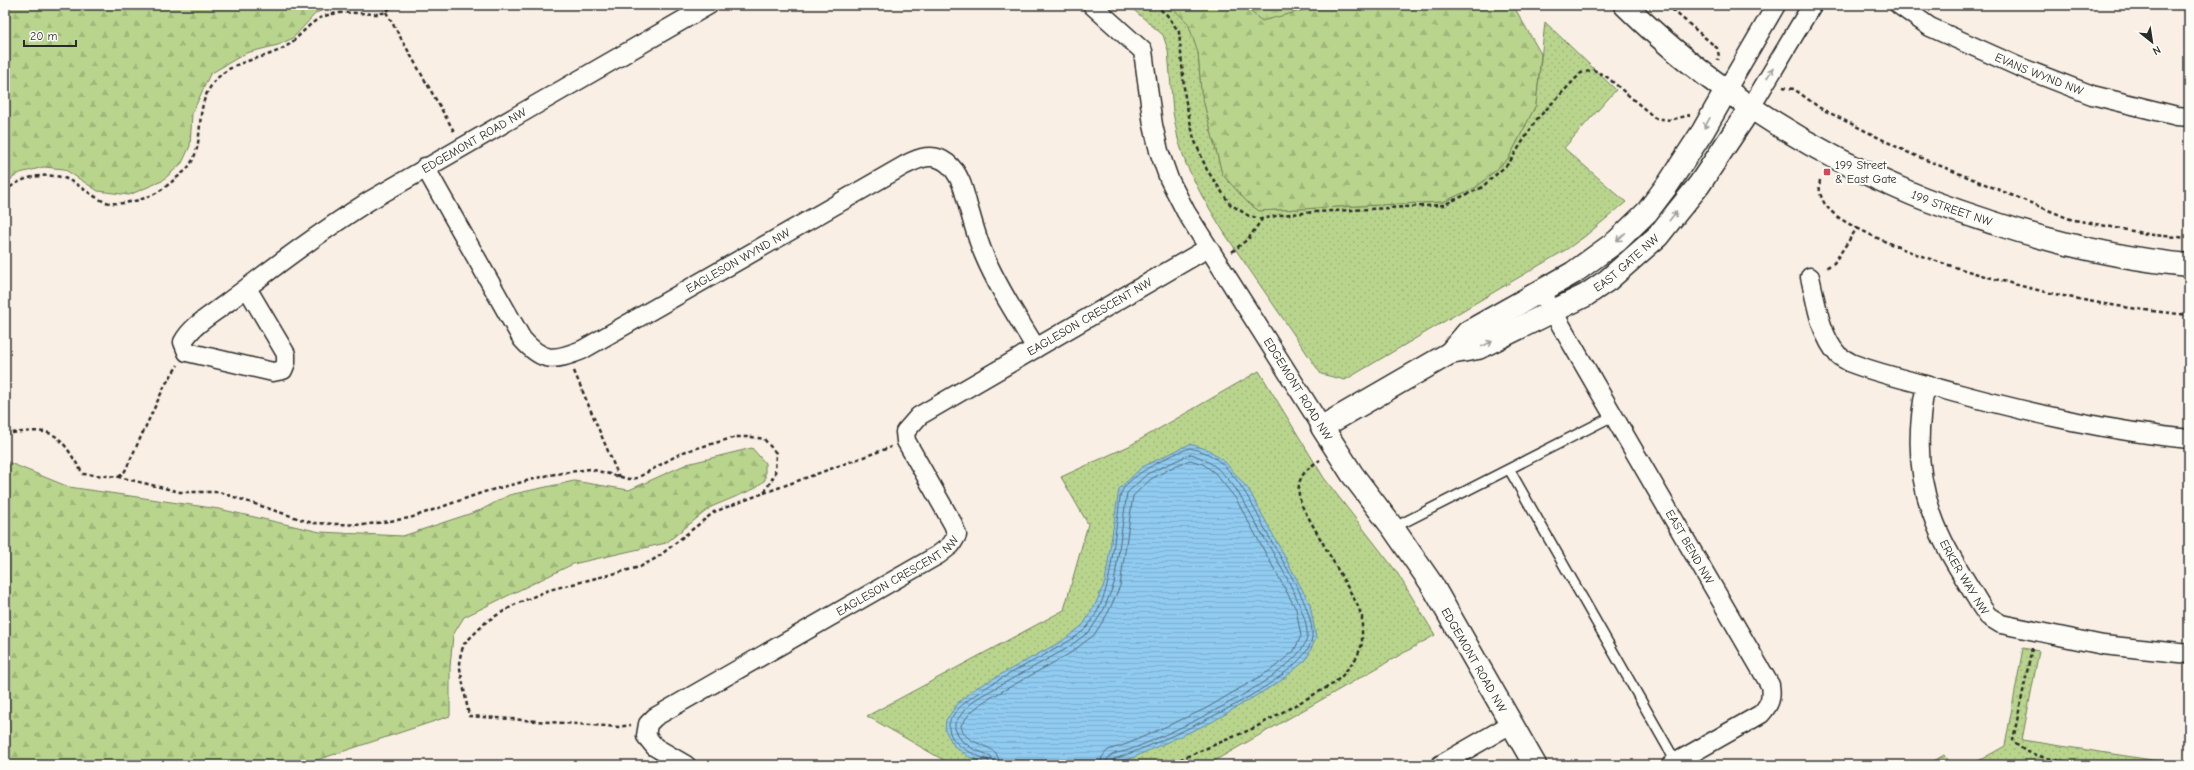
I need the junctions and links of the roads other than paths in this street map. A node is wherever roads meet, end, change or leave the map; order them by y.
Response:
1 (709, 5) edge
2 (1092, 5) edge
3 (1625, 5) edge
4 (1776, 5) edge
5 (1812, 5) edge
6 (1899, 5) edge
7 (1727, 89) junction
8 (1751, 107) junction
9 (2189, 117) edge
10 (425, 167) junction
11 (1213, 254) junction
12 (2189, 265) edge
13 (1810, 276) road end
14 (247, 288) junction
15 (1541, 291) junction
16 (1553, 312) junction
17 (1036, 348) junction
18 (1450, 353) junction
19 (1926, 385) junction
20 (1613, 416) junction
21 (1322, 427) junction
22 (2189, 439) edge
23 (1509, 469) junction
24 (1393, 528) junction
25 (2189, 654) edge
26 (1511, 724) junction
27 (1674, 764) edge
28 (686, 765) edge
29 (1440, 765) edge
30 (1535, 765) edge

1 - 10 street, EDGEMONT ROAD NW
2 - 11 street, EDGEMONT ROAD NW
3 - 7 street, 199 STREET NW
4 - 7 street
8 -> 5 street
6 - 9 street, EVANS WYND NW
7 - 8 street, 199 STREET NW
7 -> 15 street, EAST GATE NW
8 - 12 street, 199 STREET NW
16 -> 8 street, EAST GATE NW
10 - 14 street, EDGEMONT ROAD NW
10 - 17 street, EAGLESON WYND NW
11 - 17 street, EAGLESON CRESCENT NW
11 - 21 street, EDGEMONT ROAD NW
13 - 19 street
14 - 14 street, EDGEMONT ROAD NW
15 - 16 street, EAST BEND NW
15 - 18 street, EAST GATE NW
18 -> 16 street, EAST GATE NW
16 - 20 street, EAST BEND NW
17 - 28 street, EAGLESON CRESCENT NW
18 - 21 street, EAST GATE NW
19 - 22 street
19 - 25 street, ERKER WAY NW
20 - 23 lane
20 - 27 street, EAST BEND NW
21 - 24 street, EDGEMONT ROAD NW
23 - 24 lane
23 - 27 lane
24 - 26 street, EDGEMONT ROAD NW
26 - 29 street
26 - 30 street, EDGEMONT ROAD NW

